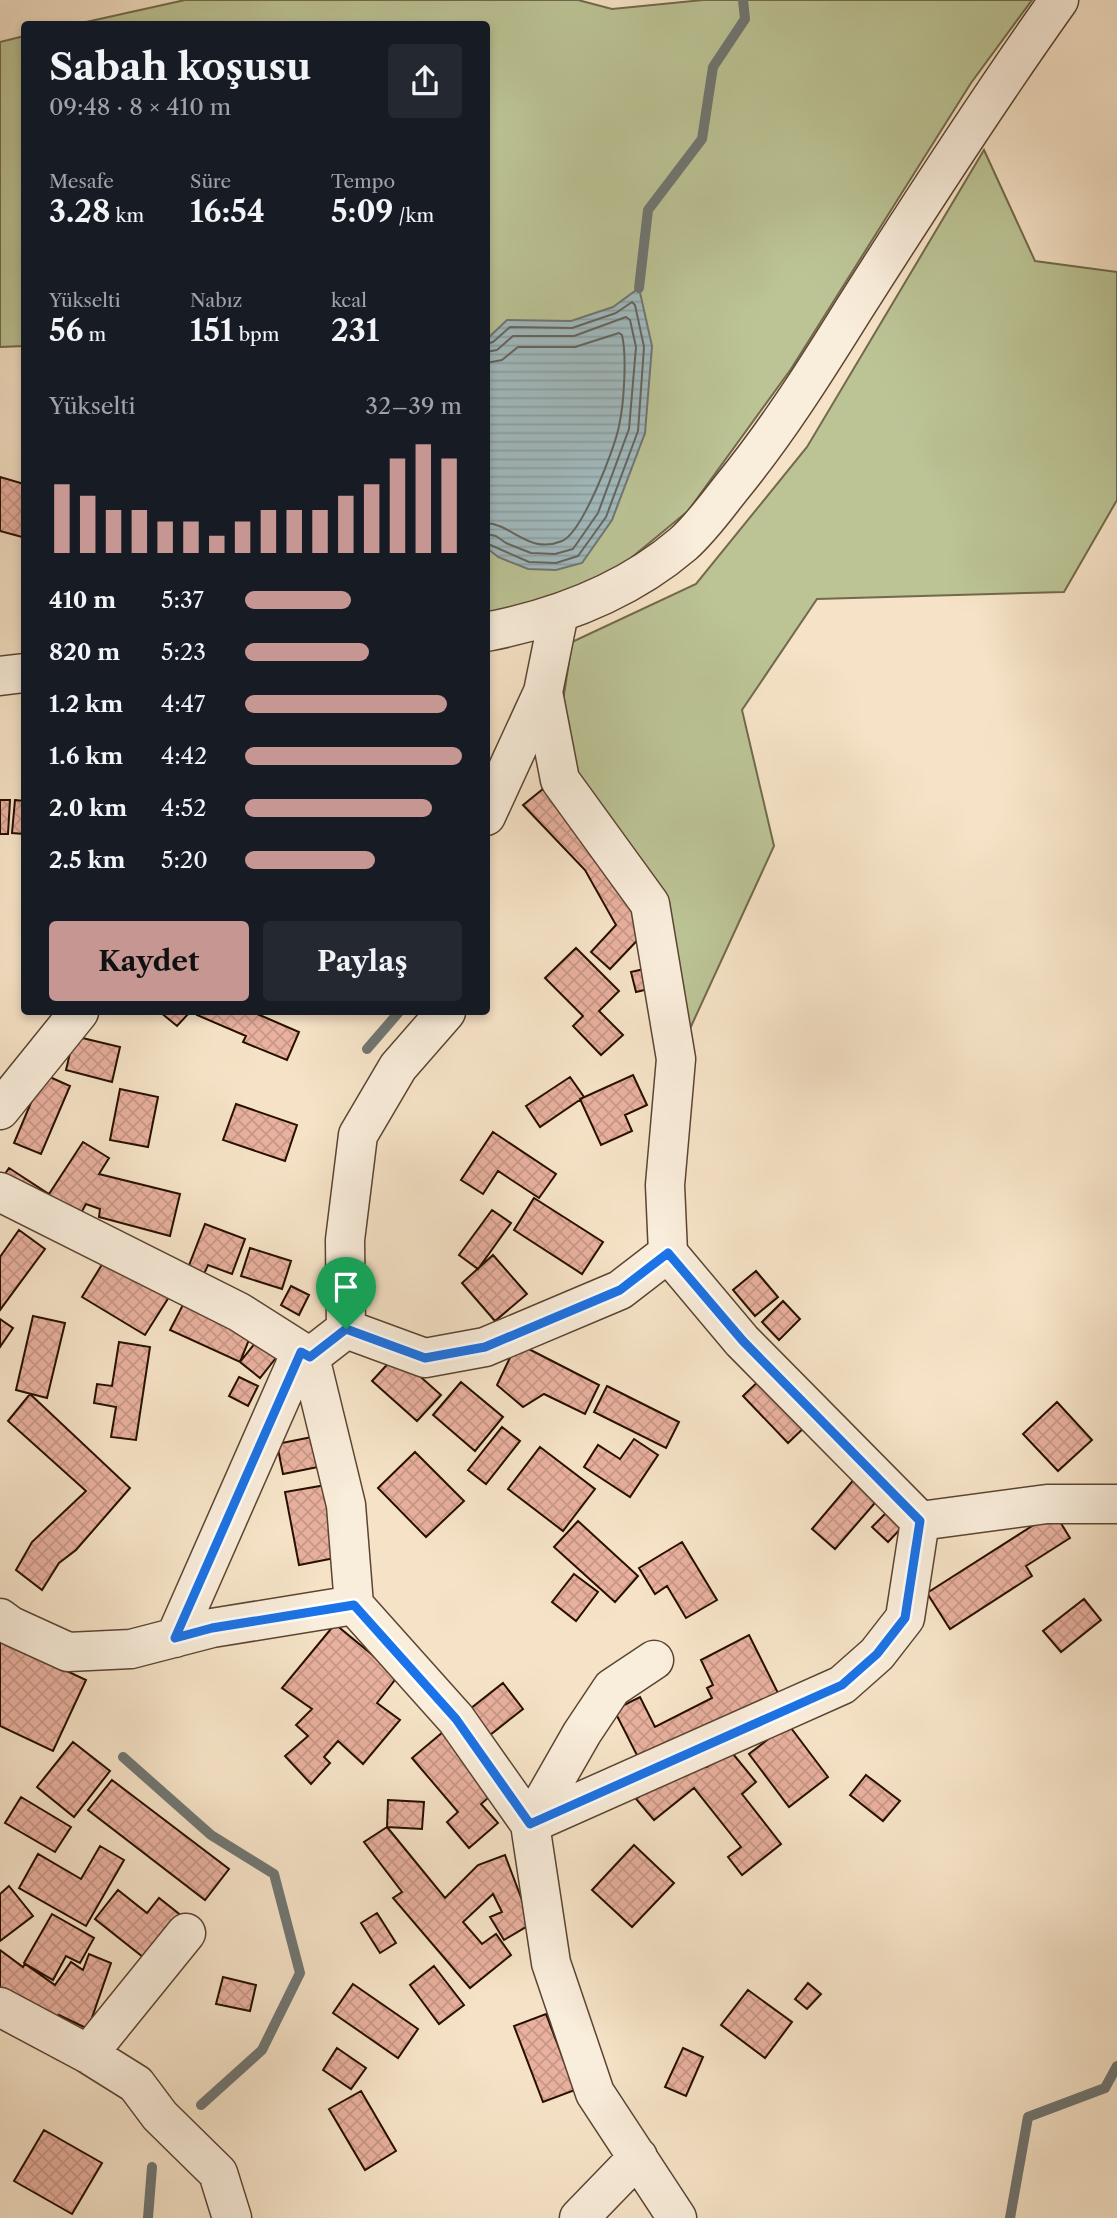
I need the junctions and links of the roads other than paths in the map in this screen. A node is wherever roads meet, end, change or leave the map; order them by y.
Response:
1 (1059, 0) edge
2 (559, 613) junction
3 (490, 631) edge
4 (21, 673) edge
5 (0, 676) edge
6 (543, 692) junction
7 (490, 807) edge
8 (77, 1015) edge
9 (443, 1015) edge
10 (0, 1110) edge
11 (0, 1192) edge
12 (668, 1253) junction
13 (346, 1329) junction
14 (306, 1355) junction
15 (1117, 1504) edge
16 (920, 1521) junction
17 (354, 1605) junction
18 (0, 1618) edge
19 (175, 1638) junction
20 (654, 1660) dead end
21 (530, 1824) junction
22 (186, 1933) dead end
23 (0, 2007) edge
24 (88, 2054) junction
25 (638, 2157) junction
26 (232, 2218) edge
27 (579, 2218) edge
28 (677, 2218) edge

1 - 2 street
2 - 3 street
2 - 6 street
4 - 5 street
6 - 7 street
6 - 12 street
8 - 10 street
9 - 13 street
11 - 14 street
12 - 13 street
12 - 16 street
13 - 14 street
14 - 17 street
14 - 19 street
15 - 16 street
16 - 21 street
17 - 19 street
17 - 21 street
18 - 19 street
20 - 21 street
21 - 25 street
22 - 24 street
23 - 24 street
24 - 26 street
25 - 27 street
25 - 28 street

